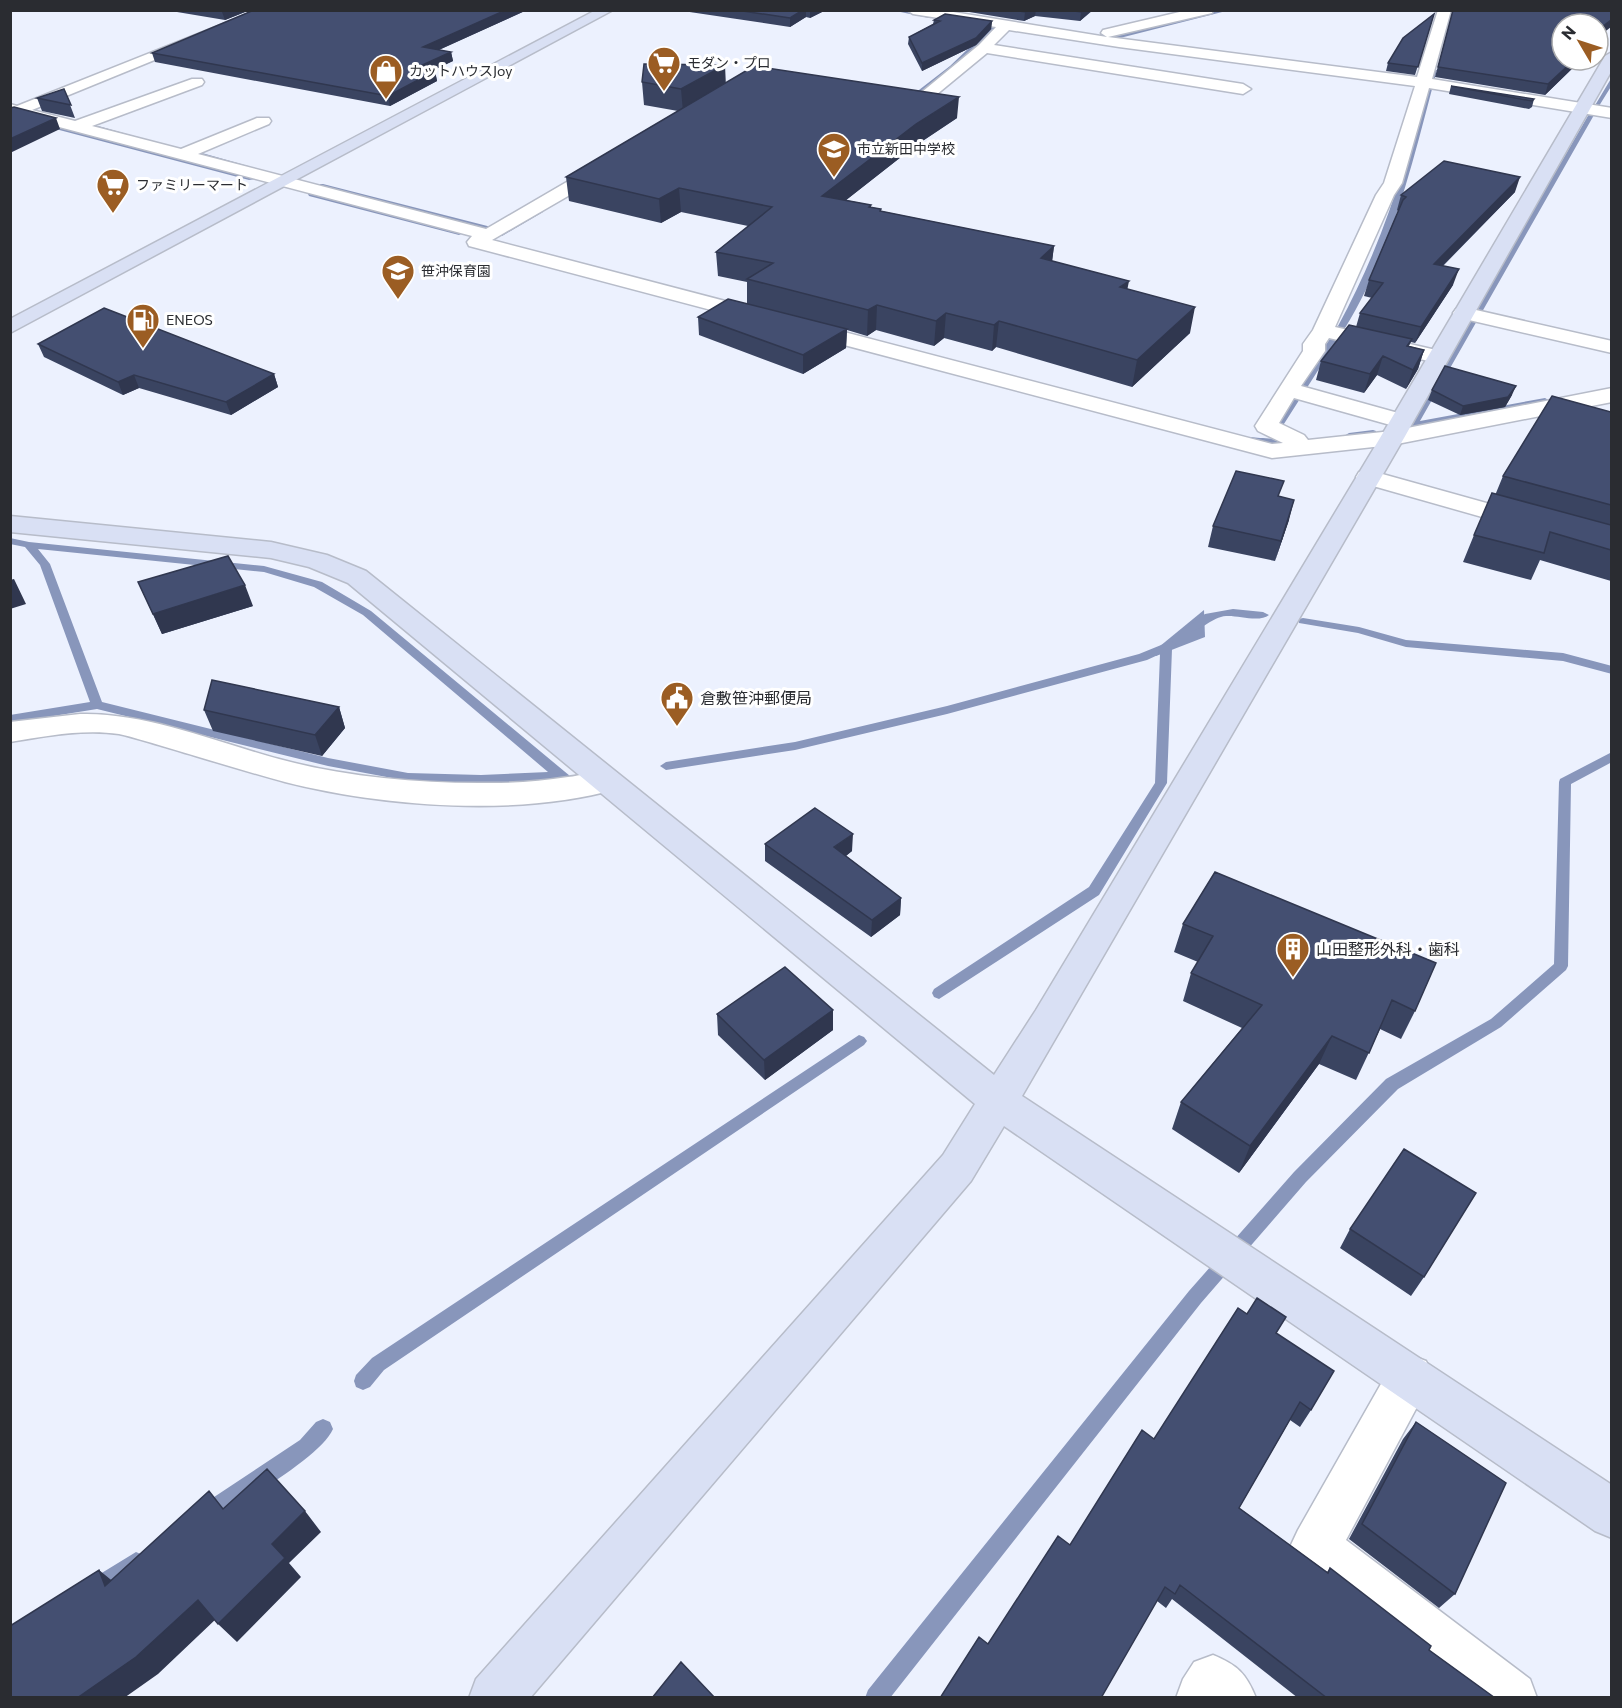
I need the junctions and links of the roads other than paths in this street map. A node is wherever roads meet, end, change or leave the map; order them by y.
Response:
1 (271, 10) edge
2 (607, 10) edge
3 (913, 10) edge
4 (1000, 10) edge
5 (1207, 10) edge
6 (1444, 10) edge
7 (987, 22) junction
8 (1006, 25) junction
9 (1092, 39) junction
10 (984, 48) junction
11 (1611, 56) edge
12 (197, 82) dead end
13 (1429, 83) junction
14 (1243, 89) dead end
15 (877, 100) edge
16 (12, 111) edge
17 (1596, 111) edge
18 (263, 121) dead end
19 (77, 126) junction
20 (183, 154) junction
21 (620, 158) edge
22 (285, 182) junction
23 (494, 232) junction
24 (1471, 315) junction
25 (10, 327) edge
26 (1323, 330) junction
27 (1611, 347) edge
28 (1437, 357) junction
29 (1296, 392) junction
30 (1611, 395) edge
31 (1396, 429) junction
32 (1299, 444) junction
33 (1368, 477) junction
34 (10, 524) edge
35 (1611, 546) edge
36 (10, 732) edge
37 (606, 781) junction
38 (1000, 1102) junction
39 (1410, 1377) junction
40 (1611, 1514) edge
41 (495, 1698) edge
42 (1202, 1698) edge
43 (1230, 1698) edge
44 (1511, 1698) edge

1 - 16 street
2 - 22 street
3 - 7 street
4 - 7 street
5 - 9 street
6 - 13 street
7 - 8 street
8 - 9 street
8 - 10 street
9 - 13 street
10 - 14 street
10 - 15 street
11 - 17 street
12 - 19 street
13 - 17 street
13 - 26 street
16 - 19 street
17 - 24 street
18 - 20 street
19 - 20 street
20 - 22 street
21 - 23 street
22 - 23 street
22 - 25 street
23 - 32 street
24 - 27 street
24 - 28 street
26 - 28 street
26 - 29 street
28 - 31 street
29 - 31 street
29 - 32 street
30 - 31 street
31 - 32 street
31 - 33 street
33 - 35 street
33 - 38 street
34 - 37 street
36 - 37 street
37 - 38 street
38 - 39 street
38 - 41 street
39 - 40 street
39 - 44 street
42 - 43 street

